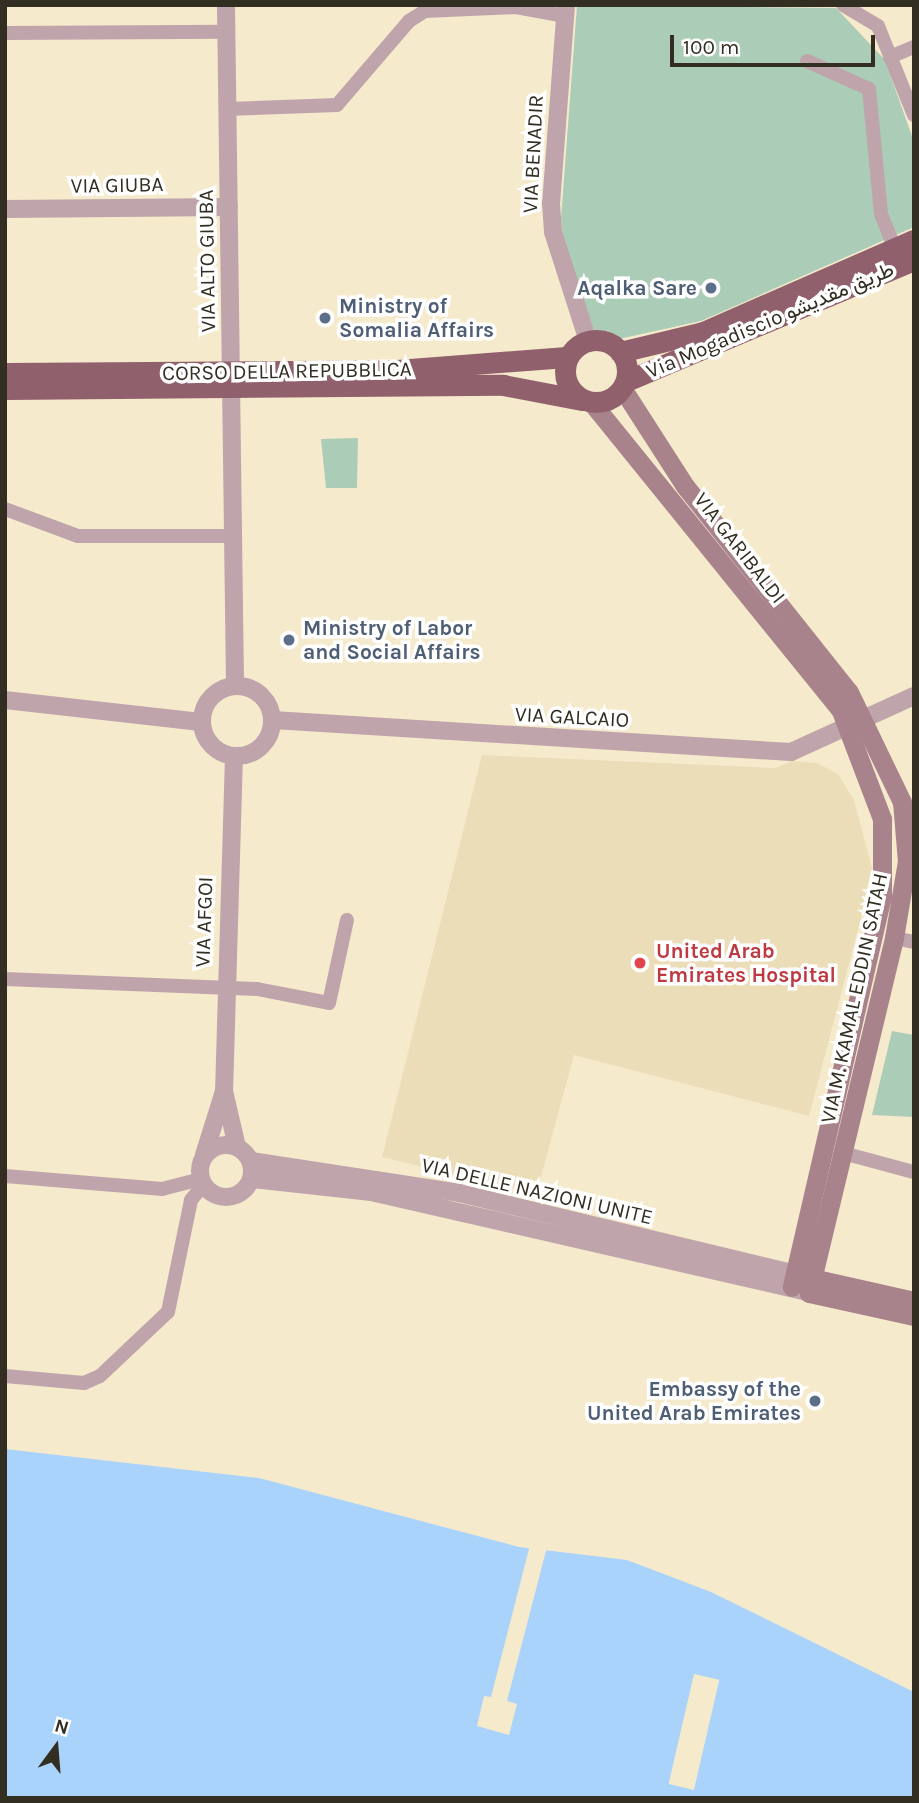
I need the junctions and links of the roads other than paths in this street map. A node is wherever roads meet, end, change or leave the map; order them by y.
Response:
1 (226, 5) edge
2 (843, 5) edge
3 (486, 7) edge
4 (565, 10) edge
5 (226, 32) junction
6 (5, 33) edge
7 (914, 47) edge
8 (890, 57) junction
9 (807, 61) dead end
10 (228, 109) junction
11 (914, 115) edge
12 (229, 207) junction
13 (5, 209) edge
14 (906, 253) edge
15 (588, 341) junction
16 (620, 352) junction
17 (568, 357) junction
18 (5, 373) edge
19 (231, 380) junction
20 (624, 384) junction
21 (5, 389) edge
22 (587, 401) junction
23 (5, 509) edge
24 (233, 536) junction
25 (234, 685) junction
26 (914, 696) edge
27 (5, 700) edge
28 (273, 720) junction
29 (854, 720) junction
30 (201, 722) junction
31 (234, 756) junction
32 (908, 799) edge
33 (891, 898) junction
34 (348, 920) dead end
35 (894, 938) junction
36 (914, 942) edge
37 (5, 979) edge
38 (224, 988) junction
39 (224, 1091) junction
40 (237, 1147) junction
41 (843, 1153) junction
42 (204, 1155) junction
43 (251, 1170) junction
44 (914, 1172) edge
45 (5, 1176) edge
46 (202, 1182) junction
47 (802, 1283) junction
48 (914, 1301) edge
49 (914, 1316) edge
50 (5, 1376) edge

1 - 5 street, VIA ALTO GIUBA
2 - 8 street
3 - 4 street
3 - 10 street
4 - 15 street, VIA BENADIR
5 - 6 street
5 - 10 street, VIA ALTO GIUBA
7 - 8 street
8 - 11 street
9 - 14 street
10 - 12 street, VIA ALTO GIUBA
12 - 13 street, VIA GIUBA
12 - 19 street, VIA ALTO GIUBA
14 - 16 highway, Via Mogadiscio طريق مقديشو
14 - 20 highway, Via Mogadiscio طريق مقديشو
15 - 16 highway
15 - 17 highway
16 - 20 highway
17 - 19 highway, CORSO DELLA REPUBBLICA
17 - 22 highway
18 - 19 highway, CORSO DELLA REPUBBLICA
19 - 21 highway
19 - 22 highway
19 - 24 street, VIA ALTO GIUBA
20 - 22 highway
20 - 29 main road, VIA GARIBALDI
22 - 29 main road, VIA GARIBALDI
23 - 24 street
24 - 25 street, VIA ALTO GIUBA
25 - 28 street
25 - 30 street
26 - 29 street, VIA GALCAIO
27 - 30 street
28 - 29 street, VIA GALCAIO
28 - 31 street
29 - 32 main road, VIA M. KAMAL EDDIN SATAH
29 - 33 main road, VIA M. KAMAL EDDIN SATAH
30 - 31 street
31 - 38 street, VIA AFGOI
32 - 33 main road, VIA M. KAMAL EDDIN SATAH
33 - 35 main road, VIA M. KAMAL EDDIN SATAH
33 - 47 main road, VIA M. KAMAL EDDIN SATAH
34 - 38 street
35 - 36 street
35 - 41 main road, VIA M. KAMAL EDDIN SATAH
37 - 38 street
38 - 39 street, VIA AFGOI
39 - 40 street
39 - 42 street
40 - 42 street
40 - 43 street
41 - 44 street
41 - 47 main road, VIA M. KAMAL EDDIN SATAH
42 - 46 street
43 - 46 street
43 - 47 street, VIA DELLE NAZIONI UNITE
45 - 46 street
46 - 50 street
47 - 48 main road
47 - 49 main road

